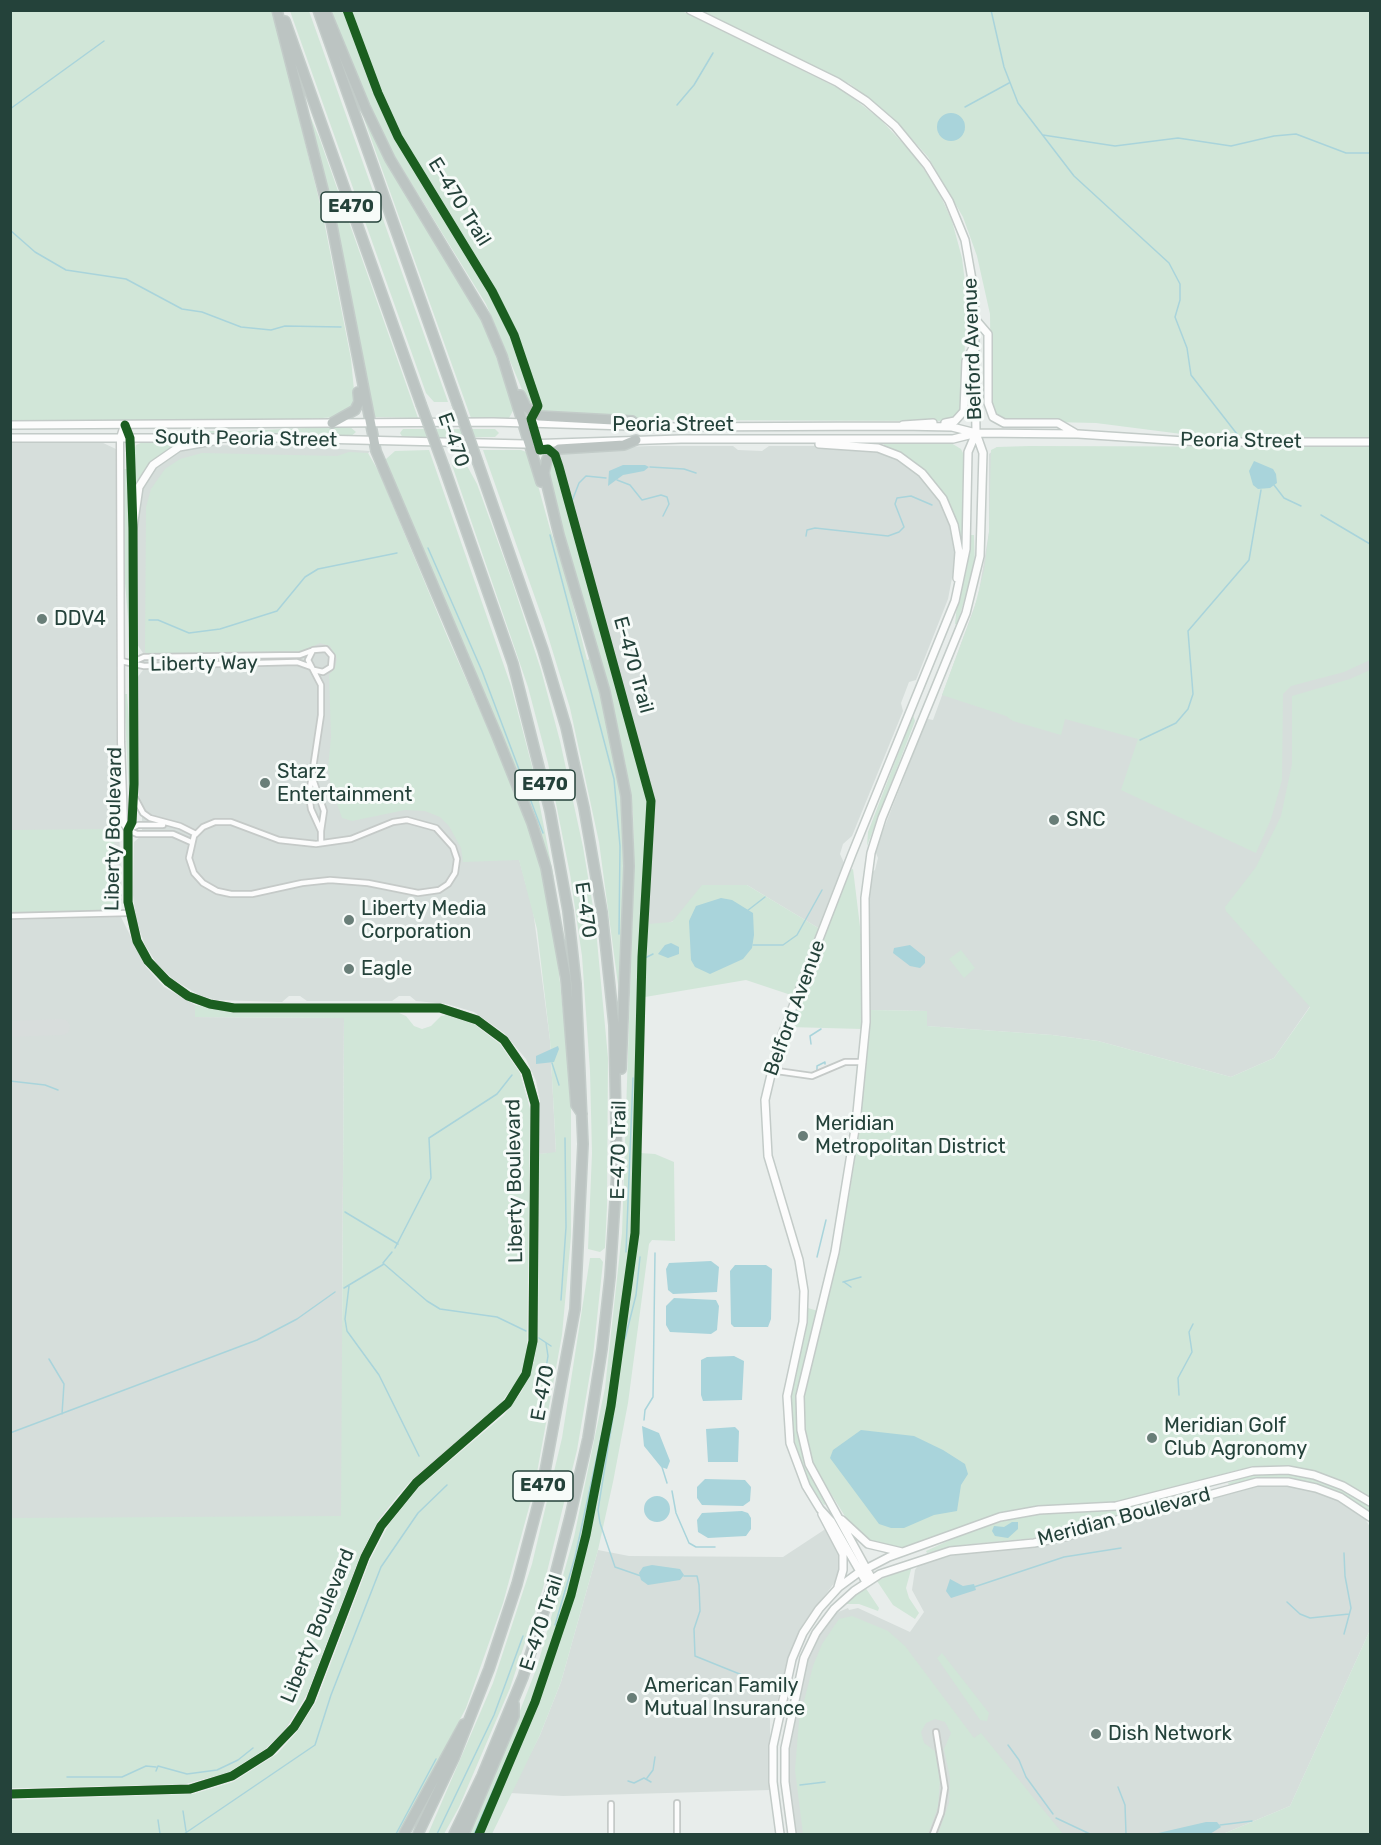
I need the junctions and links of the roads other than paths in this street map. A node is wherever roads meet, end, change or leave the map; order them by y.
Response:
1 (280, 10) edge
2 (318, 10) edge
3 (326, 10) edge
4 (690, 10) edge
5 (976, 320) junction
6 (976, 343) junction
7 (502, 356) junction
8 (358, 366) junction
9 (369, 422) junction
10 (524, 422) junction
11 (332, 423) junction
12 (124, 424) junction
13 (10, 425) edge
14 (900, 426) junction
15 (640, 427) junction
16 (976, 433) junction
17 (1078, 434) junction
18 (10, 438) edge
19 (120, 438) junction
20 (130, 438) junction
21 (223, 438) junction
22 (808, 439) junction
23 (636, 440) junction
24 (374, 442) junction
25 (1371, 442) edge
26 (530, 444) junction
27 (133, 528) junction
28 (559, 536) junction
29 (959, 585) junction
30 (311, 651) junction
31 (121, 661) junction
32 (133, 662) junction
33 (313, 669) junction
34 (327, 670) junction
35 (321, 685) junction
36 (313, 778) junction
37 (133, 794) junction
38 (166, 824) junction
39 (128, 830) junction
40 (321, 831) junction
41 (196, 834) junction
42 (192, 842) junction
43 (321, 843) junction
44 (129, 913) junction
45 (10, 916) edge
46 (863, 1062) junction
47 (770, 1070) junction
48 (617, 1107) junction
49 (583, 1116) junction
50 (1371, 1502) edge
51 (820, 1509) junction
52 (838, 1516) junction
53 (1371, 1517) edge
54 (903, 1552) junction
55 (864, 1570) junction
56 (869, 1580) junction
57 (837, 1589) junction
58 (514, 1699) junction
59 (474, 1710) junction
60 (936, 1732) dead end
61 (10, 1794) edge
62 (677, 1803) dead end
63 (611, 1804) dead end
64 (404, 1834) edge
65 (418, 1834) edge
66 (453, 1834) edge
67 (464, 1834) edge
68 (611, 1834) edge
69 (677, 1834) edge
70 (780, 1834) edge
71 (792, 1834) edge
72 (933, 1834) edge

1 - 8 highway
1 - 49 highway, E-470 / E470, bridge
2 - 48 highway, E-470 / E470, bridge
3 - 7 highway
4 - 5 main road, Belford Avenue
5 - 6 main road, Belford Avenue
5 - 17 main road
6 - 14 main road
6 - 16 main road, Belford Avenue
7 - 10 highway
7 - 15 highway
8 - 9 highway
8 - 11 highway
9 - 10 main road, Peoria Street
9 - 11 main road, South Peoria Street
9 - 24 highway
10 - 15 main road, Peoria Street
10 - 26 highway
11 - 12 main road, South Peoria Street
12 - 13 main road, South Peoria Street
12 - 19 street, Liberty Boulevard
12 - 20 street, Liberty Boulevard
14 - 15 main road, Peoria Street
14 - 16 main road, Peoria Street
16 - 17 main road, Peoria Street
16 - 22 main road, Peoria Street
16 - 29 main road, Belford Avenue
16 - 46 main road, Belford Avenue
17 - 25 main road, Peoria Street
18 - 19 main road, South Peoria Street
19 - 20 main road, South Peoria Street
19 - 31 street, Liberty Boulevard
20 - 21 main road, South Peoria Street
20 - 27 street, Liberty Boulevard
21 - 24 main road, South Peoria Street
21 - 27 main road
22 - 23 main road, Peoria Street
22 - 29 main road
23 - 26 main road, Peoria Street
23 - 28 highway
24 - 26 main road, Peoria Street
24 - 49 highway
26 - 28 highway
27 - 32 street, Liberty Boulevard
28 - 48 highway
29 - 47 main road, Belford Avenue
30 - 32 street, Liberty Way
30 - 33 street
30 - 34 street
31 - 32 street
31 - 39 street, Liberty Boulevard
32 - 33 street, Liberty Way
32 - 37 street, Liberty Boulevard
33 - 34 street
33 - 35 street
34 - 35 street
35 - 36 street
36 - 40 street
36 - 40 street
37 - 38 street
37 - 39 street, Liberty Boulevard
38 - 39 street
38 - 41 street
39 - 42 street
39 - 44 street, Liberty Boulevard
40 - 43 street
41 - 42 street
41 - 43 street
42 - 43 street
44 - 45 street
44 - 61 street, Liberty Boulevard
46 - 47 street
46 - 52 main road, Belford Avenue
47 - 51 main road, Belford Avenue
48 - 58 highway, E-470 / E470
49 - 59 highway, E-470 / E470
50 - 54 main road, Meridian Boulevard
51 - 55 main road, Belford Avenue
51 - 57 main road
52 - 54 main road
52 - 55 main road, Belford Avenue
53 - 56 main road, Meridian Boulevard
54 - 55 main road, Meridian Boulevard
55 - 56 main road, Belford Avenue
55 - 57 main road, Meridian Boulevard
56 - 71 main road, Meridian Boulevard
57 - 70 main road, Meridian Boulevard
58 - 66 highway, E-470 / E470
58 - 67 highway
59 - 64 highway
59 - 65 highway, E-470 / E470
60 - 72 street
62 - 69 street
63 - 68 street

